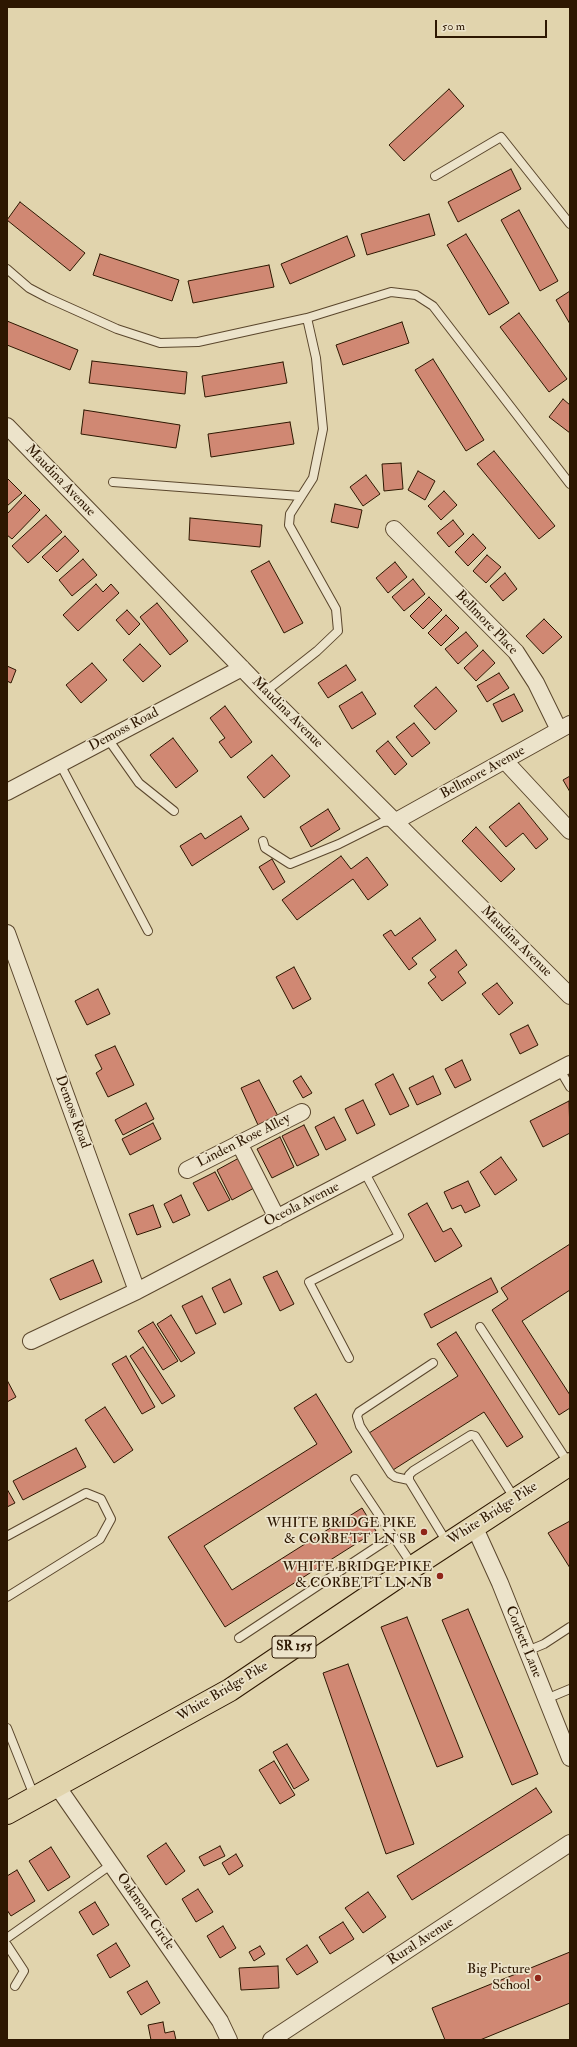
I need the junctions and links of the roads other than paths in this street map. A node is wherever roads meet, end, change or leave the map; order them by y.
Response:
1 (435, 176) dead end
2 (570, 224) edge
3 (7, 269) edge
4 (307, 318) junction
5 (7, 426) edge
6 (113, 482) dead end
7 (570, 484) edge
8 (300, 496) junction
9 (394, 529) dead end
10 (242, 668) junction
11 (265, 692) junction
12 (564, 727) edge
13 (108, 739) junction
14 (505, 761) junction
15 (60, 764) junction
16 (7, 792) edge
17 (174, 811) dead end
18 (396, 821) junction
19 (570, 831) edge
20 (262, 841) dead end
21 (148, 930) dead end
22 (7, 933) edge
23 (570, 996) edge
24 (565, 1067) edge
25 (570, 1087) edge
26 (302, 1112) dead end
27 (239, 1143) junction
28 (187, 1170) dead end
29 (365, 1173) junction
30 (277, 1218) junction
31 (137, 1291) junction
32 (480, 1327) dead end
33 (31, 1341) dead end
34 (349, 1358) dead end
35 (433, 1363) dead end
36 (570, 1464) edge
37 (355, 1479) dead end
38 (409, 1480) junction
39 (515, 1500) junction
40 (474, 1526) junction
41 (7, 1536) edge
42 (393, 1536) junction
43 (448, 1544) junction
44 (414, 1566) junction
45 (7, 1597) edge
46 (570, 1627) edge
47 (239, 1638) dead end
48 (527, 1651) junction
49 (570, 1689) edge
50 (546, 1699) junction
51 (7, 1728) edge
52 (570, 1758) edge
53 (57, 1786) junction
54 (35, 1798) junction
55 (7, 1813) edge
56 (570, 1843) edge
57 (112, 1864) junction
58 (7, 1938) edge
59 (7, 1945) edge
60 (16, 1986) dead end
61 (229, 2040) edge
62 (271, 2040) edge

1 - 2 lane
3 - 4 lane
4 - 7 lane
4 - 8 lane
5 - 10 street, Maudina Avenue
6 - 8 lane
8 - 11 lane
9 - 12 street, Bellmore Place
10 - 11 street, Maudina Avenue
10 - 13 street, Demoss Road
11 - 18 street, Maudina Avenue
12 - 14 street, Bellmore Avenue
13 - 15 street, Demoss Road
13 - 17 lane
14 - 18 street, Bellmore Avenue
14 - 19 street
15 - 16 street, Demoss Road
15 - 21 lane
18 - 20 lane
18 - 23 street, Maudina Avenue
22 - 31 street, Demoss Road
24 - 25 lane
24 - 29 street, Oceola Avenue
26 - 27 street, Linden Rose Alley
27 - 28 street, Linden Rose Alley
27 - 30 street
29 - 30 street, Oceola Avenue
29 - 34 lane
30 - 31 street, Oceola Avenue
31 - 33 street, Oceola Avenue
32 - 36 lane
35 - 38 lane
36 - 39 main road, White Bridge Pike / SR 155
37 - 42 lane
38 - 39 lane
38 - 43 lane
39 - 40 main road, White Bridge Pike / SR 155
40 - 43 main road, White Bridge Pike / SR 155
40 - 48 street, Corbett Lane
41 - 45 lane
42 - 44 lane
42 - 47 lane
43 - 44 main road, White Bridge Pike / SR 155
44 - 53 main road, White Bridge Pike / SR 155
46 - 48 lane
48 - 50 street, Corbett Lane
49 - 50 lane
50 - 52 street, Corbett Lane
51 - 54 lane
53 - 54 main road, White Bridge Pike / SR 155
53 - 57 street, Oakmont Circle
54 - 55 main road, White Bridge Pike / SR 155
56 - 62 street, Rural Avenue
57 - 58 lane
57 - 61 street, Oakmont Circle
59 - 60 lane

